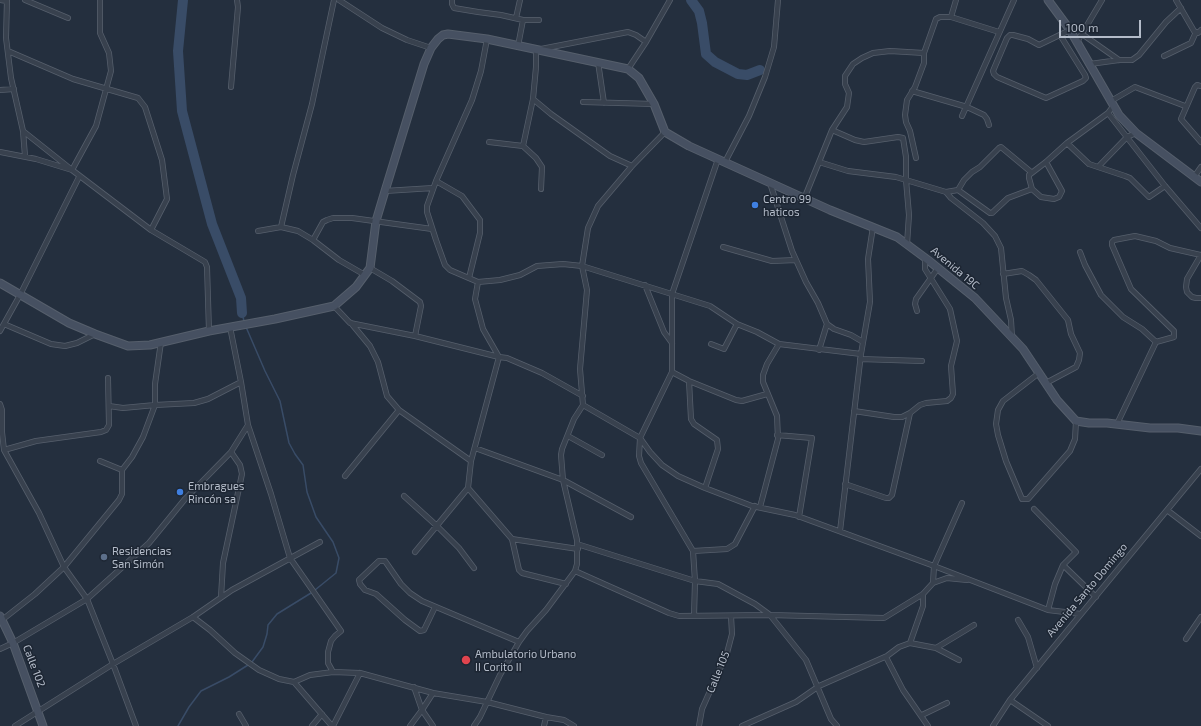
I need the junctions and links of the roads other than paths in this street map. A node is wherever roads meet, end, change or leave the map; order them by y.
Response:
1 (0, 0) edge
2 (7, 0) edge
3 (25, 0) edge
4 (100, 0) edge
5 (237, 0) edge
6 (334, 0) edge
7 (350, 0) edge
8 (452, 0) edge
9 (520, 0) edge
10 (670, 0) edge
11 (778, 0) edge
12 (956, 0) edge
13 (1014, 0) edge
14 (1048, 0) edge
15 (1102, 0) edge
16 (1176, 0) edge
17 (341, 2) edge
18 (1181, 8) junction
19 (951, 17) junction
20 (68, 18) dead end
21 (516, 18) junction
22 (523, 20) junction
23 (539, 20) dead end
24 (1070, 30) junction
25 (1198, 31) edge
26 (999, 32) junction
27 (1082, 34) junction
28 (1060, 35) junction
29 (487, 39) junction
30 (646, 42) junction
31 (1077, 42) junction
32 (518, 46) junction
33 (430, 48) junction
34 (536, 50) junction
35 (8, 51) junction
36 (924, 53) junction
37 (1164, 56) dead end
38 (1119, 60) junction
39 (598, 62) junction
40 (1090, 64) junction
41 (628, 69) junction
42 (1201, 86) edge
43 (231, 87) dead end
44 (107, 88) junction
45 (14, 89) junction
46 (0, 90) edge
47 (912, 91) junction
48 (533, 99) junction
49 (583, 102) dead end
50 (604, 103) junction
51 (1113, 103) junction
52 (654, 104) junction
53 (1185, 106) junction
54 (966, 107) junction
55 (1108, 113) junction
56 (962, 116) dead end
57 (988, 125) dead end
58 (23, 130) junction
59 (832, 130) junction
60 (665, 132) junction
61 (1136, 133) junction
62 (1127, 137) junction
63 (489, 142) dead end
64 (1201, 142) edge
65 (1067, 143) junction
66 (523, 146) junction
67 (0, 152) edge
68 (25, 156) junction
69 (916, 158) dead end
70 (722, 161) junction
71 (819, 162) junction
72 (1046, 162) junction
73 (632, 166) junction
74 (1099, 166) junction
75 (1201, 167) edge
76 (72, 170) junction
77 (1031, 172) junction
78 (79, 177) junction
79 (1194, 177) junction
80 (906, 180) junction
81 (436, 181) junction
82 (1201, 182) edge
83 (770, 183) junction
84 (1165, 186) junction
85 (433, 188) junction
86 (541, 189) dead end
87 (1032, 189) junction
88 (958, 190) junction
89 (385, 191) junction
90 (946, 192) junction
91 (804, 199) junction
92 (376, 221) junction
93 (281, 227) junction
94 (874, 227) junction
95 (1201, 228) edge
96 (432, 229) junction
97 (150, 230) junction
98 (258, 231) dead end
99 (313, 240) junction
100 (906, 244) junction
101 (723, 247) dead end
102 (1080, 252) dead end
103 (1201, 255) edge
104 (925, 257) junction
105 (796, 260) junction
106 (582, 266) junction
107 (370, 268) junction
108 (938, 268) junction
109 (1003, 274) junction
110 (366, 275) junction
111 (469, 278) junction
112 (932, 279) junction
113 (478, 282) junction
114 (0, 283) edge
115 (645, 285) junction
116 (672, 294) junction
117 (20, 295) junction
118 (1201, 298) edge
119 (334, 306) junction
120 (917, 311) dead end
121 (350, 323) junction
122 (4, 324) junction
123 (737, 324) junction
124 (827, 324) junction
125 (230, 327) junction
126 (0, 331) edge
127 (209, 331) junction
128 (95, 334) junction
129 (415, 336) junction
130 (1012, 337) junction
131 (161, 342) junction
132 (863, 342) junction
133 (1156, 342) junction
134 (672, 343) junction
135 (711, 344) dead end
136 (779, 344) junction
137 (819, 350) junction
138 (499, 357) junction
139 (861, 357) junction
140 (922, 360) dead end
141 (672, 372) junction
142 (1039, 373) junction
143 (108, 378) dead end
144 (689, 381) junction
145 (241, 382) junction
146 (1046, 383) junction
147 (767, 394) junction
148 (583, 396) junction
149 (0, 404) edge
150 (154, 405) junction
151 (583, 405) junction
152 (109, 406) junction
153 (399, 410) junction
154 (854, 411) junction
155 (910, 413) junction
156 (1076, 421) junction
157 (1117, 424) junction
158 (248, 425) junction
159 (1201, 431) edge
160 (777, 435) junction
161 (568, 436) junction
162 (640, 438) junction
163 (475, 448) junction
164 (4, 450) junction
165 (231, 452) junction
166 (602, 455) dead end
167 (100, 461) dead end
168 (471, 462) junction
169 (1201, 469) edge
170 (122, 470) junction
171 (345, 476) dead end
172 (563, 480) junction
173 (845, 484) junction
174 (468, 488) junction
175 (705, 488) junction
176 (404, 496) dead end
177 (962, 503) dead end
178 (758, 507) junction
179 (1034, 509) dead end
180 (1168, 510) junction
181 (631, 516) dead end
182 (800, 517) junction
183 (437, 526) junction
184 (840, 531) junction
185 (1201, 536) edge
186 (512, 539) junction
187 (320, 542) dead end
188 (577, 547) junction
189 (693, 551) junction
190 (415, 552) dead end
191 (290, 558) junction
192 (1063, 565) junction
193 (934, 566) junction
194 (64, 567) junction
195 (474, 568) dead end
196 (575, 571) junction
197 (695, 581) junction
198 (973, 581) junction
199 (933, 583) junction
200 (566, 584) junction
201 (923, 594) junction
202 (221, 597) junction
203 (1096, 597) junction
204 (87, 600) junction
205 (435, 607) junction
206 (1048, 610) junction
207 (1081, 614) junction
208 (770, 615) junction
209 (694, 616) junction
210 (731, 616) junction
211 (193, 617) junction
212 (1201, 617) edge
213 (1, 618) edge
214 (1018, 620) dead end
215 (974, 625) dead end
216 (1186, 639) dead end
217 (519, 642) junction
218 (14, 643) junction
219 (910, 643) junction
220 (936, 648) junction
221 (0, 649) edge
222 (886, 657) junction
223 (959, 660) dead end
224 (114, 664) junction
225 (1037, 668) junction
226 (333, 672) junction
227 (360, 673) junction
228 (294, 682) junction
229 (414, 687) junction
230 (817, 688) junction
231 (433, 693) junction
232 (1010, 700) junction
233 (487, 702) junction
234 (946, 703) dead end
235 (39, 710) junction
236 (422, 710) junction
237 (239, 714) dead end
238 (322, 714) junction
239 (922, 716) junction
240 (546, 717) junction
241 (14, 726) edge
242 (43, 726) edge
243 (136, 726) edge
244 (246, 726) edge
245 (312, 726) edge
246 (333, 726) edge
247 (410, 726) edge
248 (433, 726) edge
249 (474, 726) edge
250 (544, 726) edge
251 (574, 726) edge
252 (699, 726) edge
253 (742, 726) edge
254 (837, 726) edge
255 (928, 726) edge
256 (993, 726) edge
257 (1048, 726) edge

1 - 2 street
2 - 35 street
3 - 20 street
4 - 44 street
5 - 43 street
6 - 93 street
7 - 17 street
8 - 21 street
9 - 21 street
10 - 30 street
11 - 70 street
12 - 19 street
13 - 26 street
14 - 24 street
15 - 27 street
16 - 18 street
17 - 33 street
18 - 25 street
18 - 38 street
19 - 26 street
19 - 36 street
21 - 22 street
22 - 23 street
22 - 32 street
24 - 28 street
24 - 31 street
25 - 37 street
26 - 54 street
27 - 31 street
27 - 38 street
28 - 28 street
29 - 32 street
29 - 33 street
29 - 81 street
30 - 34 street
30 - 41 street
31 - 40 street
32 - 34 street
33 - 89 street
34 - 39 street
34 - 48 street
35 - 44 street
35 - 45 street
36 - 47 street
36 - 59 street
38 - 40 street
39 - 41 street
39 - 50 street
40 - 51 street
41 - 52 street
42 - 53 street
44 - 76 street
44 - 97 street
45 - 46 street
45 - 58 street
47 - 54 street
47 - 69 street
48 - 66 street
48 - 73 street
49 - 50 street
50 - 52 street
51 - 53 street
51 - 55 street
51 - 61 street
52 - 60 street
53 - 64 street
54 - 56 street
54 - 57 street
55 - 62 street
55 - 65 street
58 - 68 street
58 - 76 street
59 - 71 street
59 - 80 street
60 - 70 street, Avenida 19C
60 - 73 street
61 - 62 street
61 - 79 street
62 - 74 street
62 - 84 street
63 - 66 street
65 - 72 street
65 - 74 street
66 - 86 street
67 - 68 street
68 - 76 street
70 - 83 street, Avenida 19C
70 - 116 street
71 - 80 street
71 - 91 street
72 - 77 street
72 - 87 street
73 - 106 street
74 - 84 street
75 - 79 street
76 - 78 street
77 - 87 street
77 - 88 street
78 - 97 street
78 - 117 street
79 - 82 street
80 - 90 street
80 - 100 street
81 - 85 street
81 - 111 street
83 - 91 street, Avenida 19C
83 - 105 street
84 - 95 street
85 - 89 street
85 - 96 street
87 - 88 street
88 - 90 street
89 - 92 street
90 - 109 street
91 - 94 street, Avenida 19C
92 - 96 street
92 - 99 street
92 - 107 street
93 - 98 street
93 - 99 street
94 - 100 street, Avenida 19C
94 - 132 street
96 - 111 street
97 - 127 street
99 - 110 street
100 - 104 street, Avenida 19C
101 - 105 street
102 - 133 street
103 - 118 street
103 - 133 street
104 - 108 street, Avenida 19C
104 - 112 street
105 - 124 street
106 - 113 street
106 - 115 street
106 - 148 street
107 - 110 street
107 - 129 street
108 - 112 street
108 - 130 street, Avenida 19C
109 - 130 street
109 - 146 street
110 - 119 street
111 - 113 street
112 - 120 street
112 - 155 street
113 - 138 street
114 - 117 street
115 - 116 street
115 - 134 street
116 - 123 street
116 - 134 street
117 - 122 street
117 - 128 street
119 - 121 street
119 - 125 street
121 - 129 street
121 - 153 street
122 - 126 street
122 - 128 street
123 - 135 street
123 - 136 street
124 - 132 street
124 - 137 street
125 - 127 street
125 - 145 street
127 - 131 street
128 - 131 street
129 - 138 street
130 - 142 street, Avenida 19C
131 - 150 street
132 - 139 street
133 - 157 street
134 - 141 street
136 - 137 street
136 - 147 street
137 - 139 street
138 - 148 street
138 - 163 street
139 - 140 street
139 - 154 street
141 - 144 street
141 - 162 street
142 - 146 street, Avenida 19C
142 - 156 street
143 - 152 street
144 - 147 street
144 - 175 street
145 - 150 street
145 - 158 street
146 - 156 street, Avenida 19C
147 - 160 street
148 - 151 street
149 - 164 street
150 - 152 street
150 - 170 street
151 - 161 street
151 - 162 street
152 - 164 street
153 - 168 street
153 - 171 street
154 - 155 street
154 - 173 street
155 - 173 street
156 - 157 street
157 - 159 street
158 - 165 street
158 - 191 street
160 - 178 street
160 - 182 street
161 - 166 street
161 - 172 street
162 - 175 street
162 - 189 street
163 - 168 street
163 - 172 street
164 - 194 street
165 - 202 street
165 - 204 street
167 - 170 street
168 - 174 street
169 - 180 street, Avenida Santo Domingo
170 - 194 street
172 - 181 street
172 - 188 street
173 - 184 street
174 - 183 street
174 - 186 street
175 - 178 street
176 - 183 street
177 - 193 street
178 - 182 street
178 - 189 street
179 - 192 street
180 - 185 street
180 - 203 street, Avenida Santo Domingo
182 - 184 street
183 - 190 street
183 - 195 street
184 - 193 street
186 - 188 street
186 - 200 street
187 - 191 street
188 - 196 street
188 - 197 street
189 - 197 street
191 - 202 street
191 - 226 street
192 - 203 street
192 - 206 street
193 - 198 street
193 - 199 street
194 - 204 street
194 - 213 street
196 - 200 street
196 - 209 street
197 - 208 street
197 - 209 street
198 - 199 street
198 - 206 street
199 - 201 street
200 - 217 street
201 - 208 street
201 - 219 street
202 - 211 street
203 - 207 street, Avenida Santo Domingo
204 - 218 street
204 - 224 street
205 - 205 street
205 - 217 street
206 - 207 street
207 - 225 street, Avenida Santo Domingo
208 - 210 street
208 - 230 street
209 - 210 street
210 - 252 street, Calle 105
211 - 224 street
211 - 228 street
212 - 216 street
213 - 218 street, Calle 102
214 - 225 street
215 - 220 street
217 - 233 street
218 - 221 street
218 - 235 street, Calle 102
219 - 220 street
219 - 222 street
220 - 223 street
222 - 230 street
222 - 239 street
224 - 235 street
224 - 243 street
225 - 232 street, Avenida Santo Domingo
226 - 227 street
226 - 228 street
227 - 229 street
227 - 246 street
228 - 238 street
229 - 231 street
229 - 236 street
230 - 253 street
230 - 254 street
231 - 233 street
231 - 236 street
232 - 256 street, Avenida Santo Domingo
232 - 257 street
233 - 240 street
233 - 249 street
234 - 239 street
235 - 241 street
235 - 242 street, Calle 102
236 - 247 street
236 - 248 street
237 - 244 street
238 - 245 street
238 - 246 street
239 - 255 street
240 - 250 street
240 - 251 street

